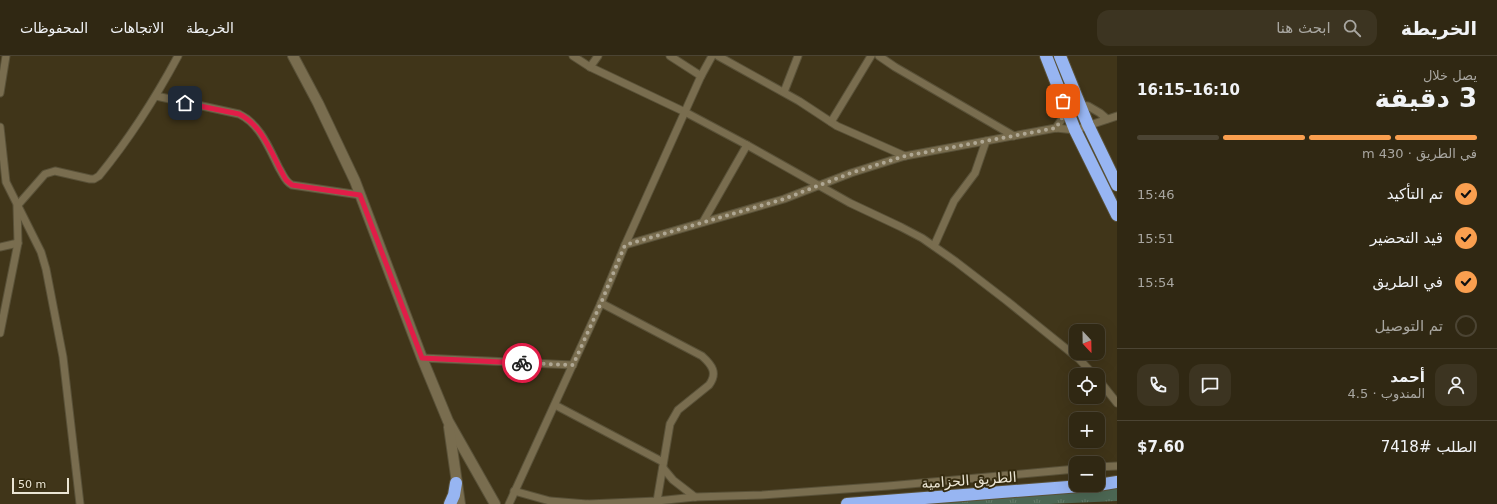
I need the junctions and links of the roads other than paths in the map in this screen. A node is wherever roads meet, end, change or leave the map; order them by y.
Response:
1 (6, 56) edge
2 (573, 56) edge
3 (598, 56) edge
4 (670, 56) edge
5 (712, 56) edge
6 (718, 56) edge
7 (798, 56) edge
8 (871, 56) edge
9 (879, 56) edge
10 (1046, 56) edge
11 (1060, 56) edge
12 (175, 57) edge
13 (296, 57) edge
14 (590, 67) junction
15 (700, 76) junction
16 (784, 92) junction
17 (0, 93) edge
18 (156, 96) junction
19 (1081, 105) junction
20 (1066, 111) junction
21 (685, 112) junction
22 (1117, 116) edge
23 (1107, 119) junction
24 (831, 122) junction
25 (1088, 125) junction
26 (0, 127) edge
27 (1056, 128) junction
28 (1075, 130) junction
29 (1014, 136) junction
30 (986, 141) junction
31 (747, 146) junction
32 (905, 156) junction
33 (818, 185) junction
34 (1117, 185) edge
35 (360, 195) junction
36 (17, 206) junction
37 (1117, 215) edge
38 (702, 222) junction
39 (18, 244) junction
40 (625, 245) junction
41 (934, 246) junction
42 (0, 247) edge
43 (601, 303) junction
44 (0, 333) edge
45 (422, 358) junction
46 (573, 365) junction
47 (1087, 368) edge
48 (1105, 388) edge
49 (1117, 403) edge
50 (555, 405) junction
51 (448, 421) junction
52 (663, 465) junction
53 (1117, 466) edge
54 (1105, 467) edge
55 (1069, 470) edge
56 (1117, 482) edge
57 (456, 483) junction
58 (1105, 483) edge
59 (1069, 487) edge
60 (514, 491) junction
61 (695, 497) junction
62 (657, 501) junction
63 (80, 504) edge
64 (450, 504) edge
65 (460, 504) edge
66 (495, 504) edge
67 (509, 504) edge
68 (588, 504) edge
69 (847, 504) edge

1 - 17 street
2 - 14 street
3 - 14 street
4 - 15 street
5 - 15 street
6 - 16 street
7 - 16 street
8 - 24 street
9 - 29 street
10 - 20 highway
11 - 19 highway
12 - 18 street
13 - 35 street
14 - 21 street
15 - 21 street
16 - 24 street
18 - 35 street
18 - 36 street
19 - 20 street
19 - 23 street
19 - 25 highway
20 - 27 street
20 - 28 highway
21 - 31 street
21 - 40 street
22 - 23 street
23 - 25 street
24 - 32 street
25 - 28 street
25 - 34 highway
26 - 36 street
27 - 28 street
27 - 29 street
28 - 37 highway
29 - 30 street
30 - 32 street
30 - 41 street
31 - 33 street
31 - 38 street
32 - 33 street
33 - 38 street
33 - 41 street
35 - 45 street
36 - 39 street
36 - 63 street
38 - 40 street
39 - 42 street
39 - 44 street
40 - 43 street
41 - 47 street
43 - 46 street
43 - 52 street
45 - 46 street
45 - 51 street
46 - 50 street
48 - 49 street
50 - 52 street
50 - 60 street
51 - 57 street
51 - 66 street
52 - 61 street
52 - 62 street
53 - 54 street
55 - 61 street
56 - 58 highway
57 - 64 highway
57 - 65 street
59 - 69 highway, الطريق الحزامية
60 - 67 street
60 - 68 street
61 - 62 street
62 - 68 street

